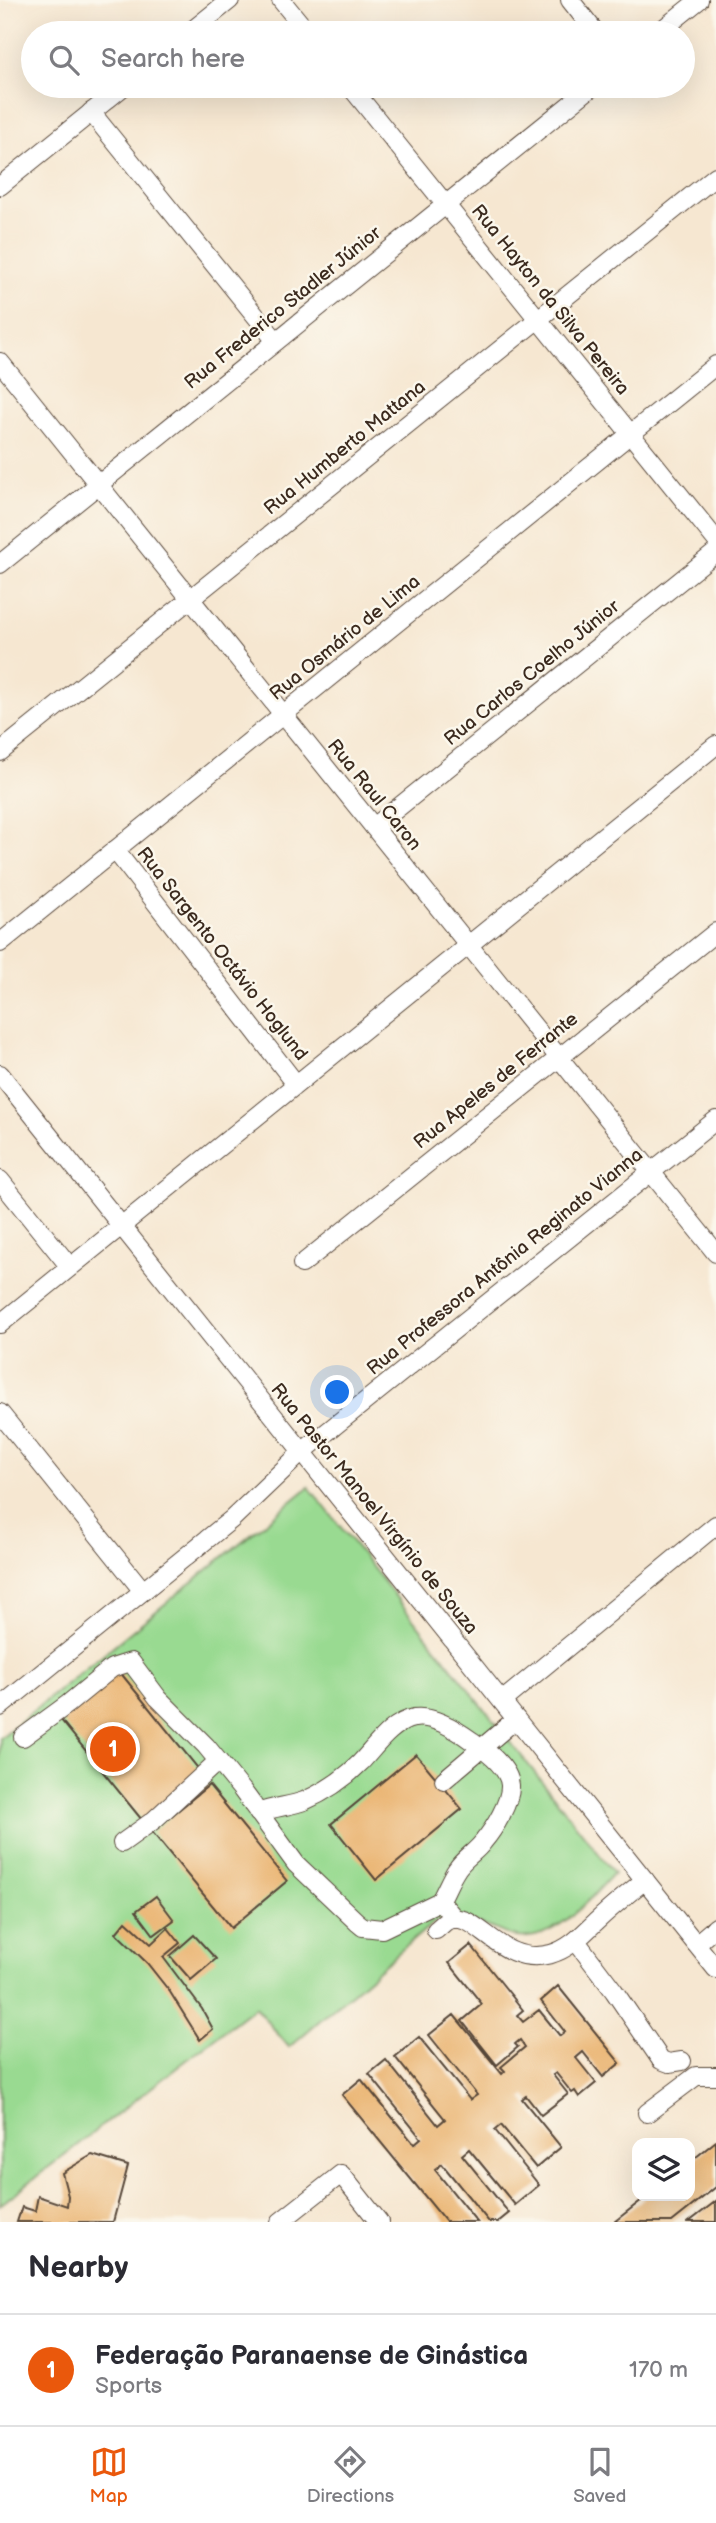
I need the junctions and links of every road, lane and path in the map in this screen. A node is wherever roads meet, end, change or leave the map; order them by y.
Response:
1 (230, 0) edge
2 (281, 0) edge
3 (570, 0) edge
4 (699, 0) edge
5 (204, 21) edge
6 (298, 21) edge
7 (587, 21) edge
8 (673, 21) edge
9 (109, 98) edge
10 (360, 98) edge
11 (578, 98) edge
12 (91, 112) junction
13 (716, 176) edge
14 (0, 186) edge
15 (446, 204) junction
16 (538, 319) junction
17 (276, 341) junction
18 (716, 365) edge
19 (2, 368) edge
20 (631, 434) junction
21 (98, 484) junction
22 (716, 540) edge
23 (716, 552) edge
24 (0, 564) edge
25 (190, 599) junction
26 (283, 715) junction
27 (716, 746) edge
28 (0, 752) edge
29 (374, 827) junction
30 (115, 850) junction
31 (716, 932) edge
32 (0, 943) edge
33 (468, 945) junction
34 (559, 1058) junction
35 (0, 1074) edge
36 (296, 1084) junction
37 (716, 1120) edge
38 (651, 1172) junction
39 (0, 1180) edge
40 (121, 1226) junction
41 (716, 1253) edge
42 (302, 1264) dead end
43 (70, 1267) junction
44 (0, 1324) edge
45 (0, 1413) edge
46 (302, 1452) junction
47 (716, 1525) edge
48 (143, 1591) junction
49 (502, 1701) junction
50 (0, 1707) edge
51 (516, 1719) junction
52 (23, 1737) dead end
53 (481, 1748) junction
54 (218, 1761) junction
55 (444, 1780) dead end
56 (258, 1813) junction
57 (122, 1843) dead end
58 (645, 1880) junction
59 (439, 1902) junction
60 (455, 1919) junction
61 (716, 1927) edge
62 (436, 1930) dead end
63 (576, 1941) junction
64 (696, 1944) junction
65 (716, 1969) edge
66 (682, 2061) dead end
67 (716, 2076) edge
68 (647, 2113) dead end
69 (280, 2222) edge
70 (379, 2222) edge

1 - 5 street
2 - 6 street
3 - 7 street
4 - 8 street
9 - 12 street
10 - 15 street, Rua Hayton da Silva Pereira
11 - 15 street, Rua Frederico Stadler Júnior
12 - 14 street
12 - 17 street
13 - 16 street, Rua Humberto Mattana
15 - 16 street, Rua Hayton da Silva Pereira
15 - 17 street, Rua Frederico Stadler Júnior
16 - 20 street, Rua Hayton da Silva Pereira
16 - 25 street, Rua Humberto Mattana
17 - 21 street, Rua Frederico Stadler Júnior
18 - 20 street, Rua Osmário de Lima
19 - 21 street, Rua Raul Caron
20 - 22 street, Rua Hayton da Silva Pereira
20 - 26 street, Rua Osmário de Lima
21 - 24 street, Rua Frederico Stadler Júnior
21 - 25 street, Rua Raul Caron
23 - 29 street, Rua Carlos Coelho Júnior
25 - 26 street, Rua Raul Caron
25 - 28 street, Rua Humberto Mattana
26 - 29 street, Rua Raul Caron
26 - 30 street, Rua Osmário de Lima
27 - 33 street
29 - 33 street, Rua Raul Caron
30 - 32 street, Rua Osmário de Lima
30 - 36 street, Rua Sargento Octávio Hoglund
31 - 34 street, Rua Apeles de Ferrante
33 - 34 street, Rua Raul Caron
33 - 36 street
34 - 38 street, Rua Raul Caron
34 - 42 street, Rua Apeles de Ferrante
35 - 40 street, Rua Pastor Manoel Virgínio de Souza
36 - 40 street
37 - 38 street, Rua Professora Antônia Reginato Vianna
38 - 41 street, Rua Raul Caron
38 - 46 street, Rua Professora Antônia Reginato Vianna
39 - 43 street
40 - 43 street
40 - 46 street, Rua Pastor Manoel Virgínio de Souza
43 - 44 street
45 - 48 street
46 - 48 street, Rua Professora Antônia Reginato Vianna
46 - 49 street, Rua Pastor Manoel Virgínio de Souza
47 - 49 street
48 - 50 street, Rua Professora Antônia Reginato Vianna
49 - 51 street, Rua Pastor Manoel Virgínio de Souza
51 - 53 street
51 - 58 street, Rua Pastor Manoel Virgínio de Souza
52 - 54 street
53 - 55 street
53 - 56 street
53 - 59 street
54 - 56 street
54 - 57 street
56 - 59 street
58 - 63 street
58 - 64 street, Rua Pastor Manoel Virgínio de Souza
59 - 60 street
60 - 62 street
60 - 63 street
61 - 64 street
63 - 66 street
64 - 65 street, Rua Pastor Manoel Virgínio de Souza
67 - 68 street
69 - 70 street

